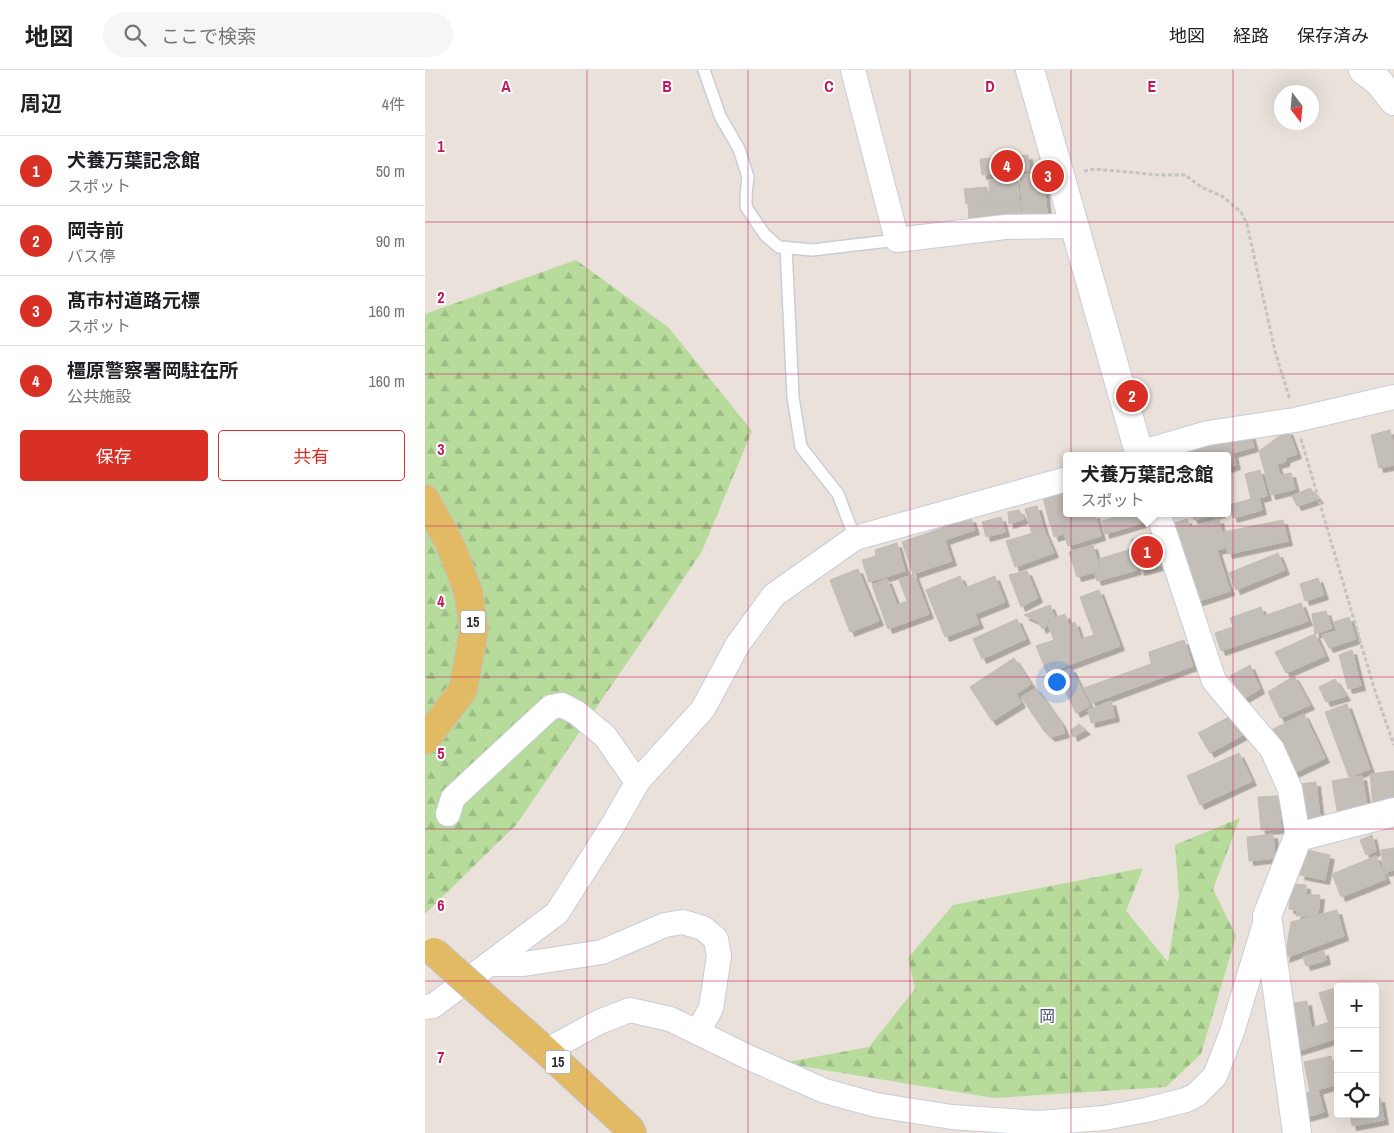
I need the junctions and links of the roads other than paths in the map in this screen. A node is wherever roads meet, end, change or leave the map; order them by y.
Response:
1 (704, 70) edge
2 (853, 70) edge
3 (1030, 70) edge
4 (1363, 70) edge
5 (1394, 101) edge
6 (1075, 226) junction
7 (897, 240) junction
8 (786, 247) junction
9 (1394, 397) edge
10 (1138, 452) edge
11 (1146, 452) edge
12 (1063, 480) edge
13 (425, 499) edge
14 (1159, 517) edge
15 (855, 538) junction
16 (425, 740) edge
17 (638, 781) junction
18 (1394, 812) edge
19 (448, 814) dead end
20 (1298, 837) junction
21 (1267, 916) junction
22 (430, 948) edge
23 (489, 964) junction
24 (425, 1007) edge
25 (698, 1032) junction
26 (546, 1051) junction
27 (632, 1133) edge
28 (1297, 1133) edge

1 - 8 lane
2 - 7 street
3 - 6 street
4 - 5 street
6 - 7 street
6 - 10 street
7 - 8 lane
8 - 15 lane
9 - 11 street
12 - 15 street
13 - 16 main road, 15
14 - 20 street
15 - 17 street
17 - 19 street
17 - 23 street
18 - 20 street
20 - 21 street
21 - 25 street
21 - 28 street
22 - 26 main road, 15, bridge
23 - 24 street
23 - 25 street
25 - 26 street
26 - 27 main road, 15

